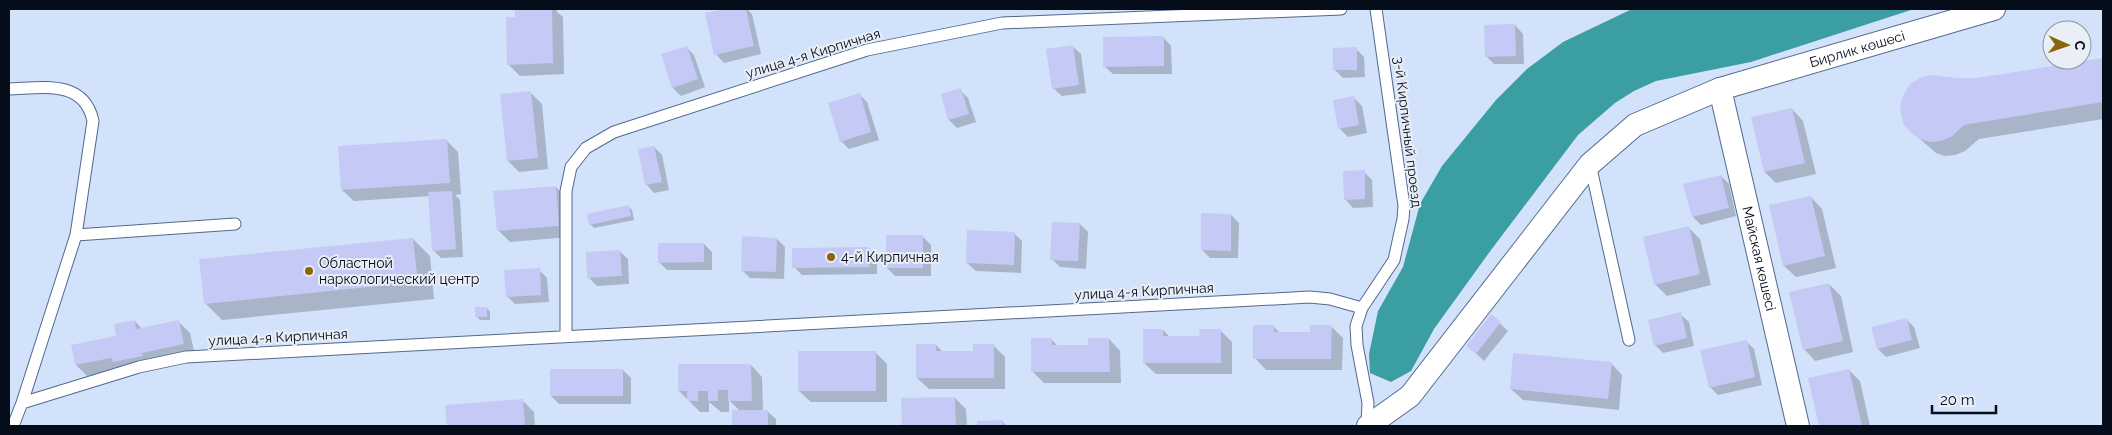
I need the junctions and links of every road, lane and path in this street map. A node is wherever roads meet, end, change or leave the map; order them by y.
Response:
1 (1340, 9) edge
2 (1376, 9) edge
3 (1994, 9) edge
4 (9, 88) edge
5 (1720, 89) junction
6 (1590, 164) junction
7 (234, 224) dead end
8 (76, 235) junction
9 (1362, 308) junction
10 (566, 336) junction
11 (1629, 340) dead end
12 (22, 403) junction
13 (13, 426) edge
14 (1368, 426) edge
15 (1798, 426) edge

1 - 10 lane, улица 4-я Кирпичная
2 - 9 lane, 3-й Кирпичный проезд
3 - 5 street, Бирлик көшесі
4 - 8 lane
5 - 6 street, Бирлик көшесі
5 - 15 street, Майская көшесі
6 - 11 lane
6 - 14 street, Бирлик көшесі
7 - 8 lane
8 - 12 lane
9 - 10 lane, улица 4-я Кирпичная
9 - 14 lane, 3-й Кирпичный проезд
10 - 12 lane, улица 4-я Кирпичная
12 - 13 lane

